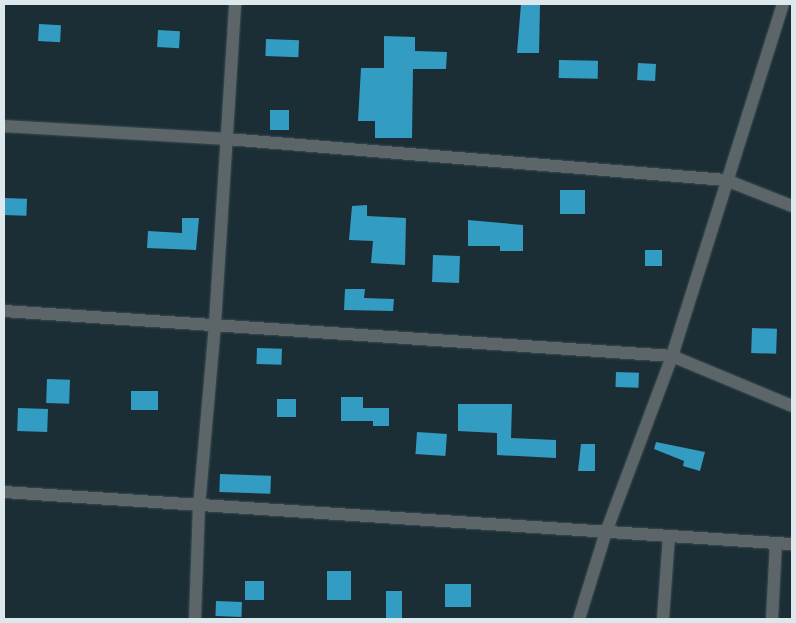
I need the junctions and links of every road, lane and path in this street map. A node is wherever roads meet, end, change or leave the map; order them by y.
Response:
1 (235, 4) edge
2 (783, 4) edge
3 (4, 126) edge
4 (227, 139) junction
5 (726, 180) junction
6 (792, 206) edge
7 (4, 311) edge
8 (215, 324) junction
9 (672, 356) junction
10 (792, 406) edge
11 (4, 492) edge
12 (199, 507) junction
13 (606, 532) junction
14 (669, 536) junction
15 (776, 543) junction
16 (792, 544) edge
17 (195, 619) edge
18 (579, 619) edge
19 (663, 619) edge
20 (772, 619) edge

1 - 4 street
2 - 5 street
3 - 4 street
4 - 5 street
4 - 8 street
5 - 6 street
5 - 9 street
7 - 8 street
8 - 9 street
8 - 12 street
9 - 10 street
9 - 13 street
11 - 12 street
12 - 13 street
12 - 17 street
13 - 14 street
13 - 18 street
14 - 15 street
14 - 19 street
15 - 16 street
15 - 20 street

